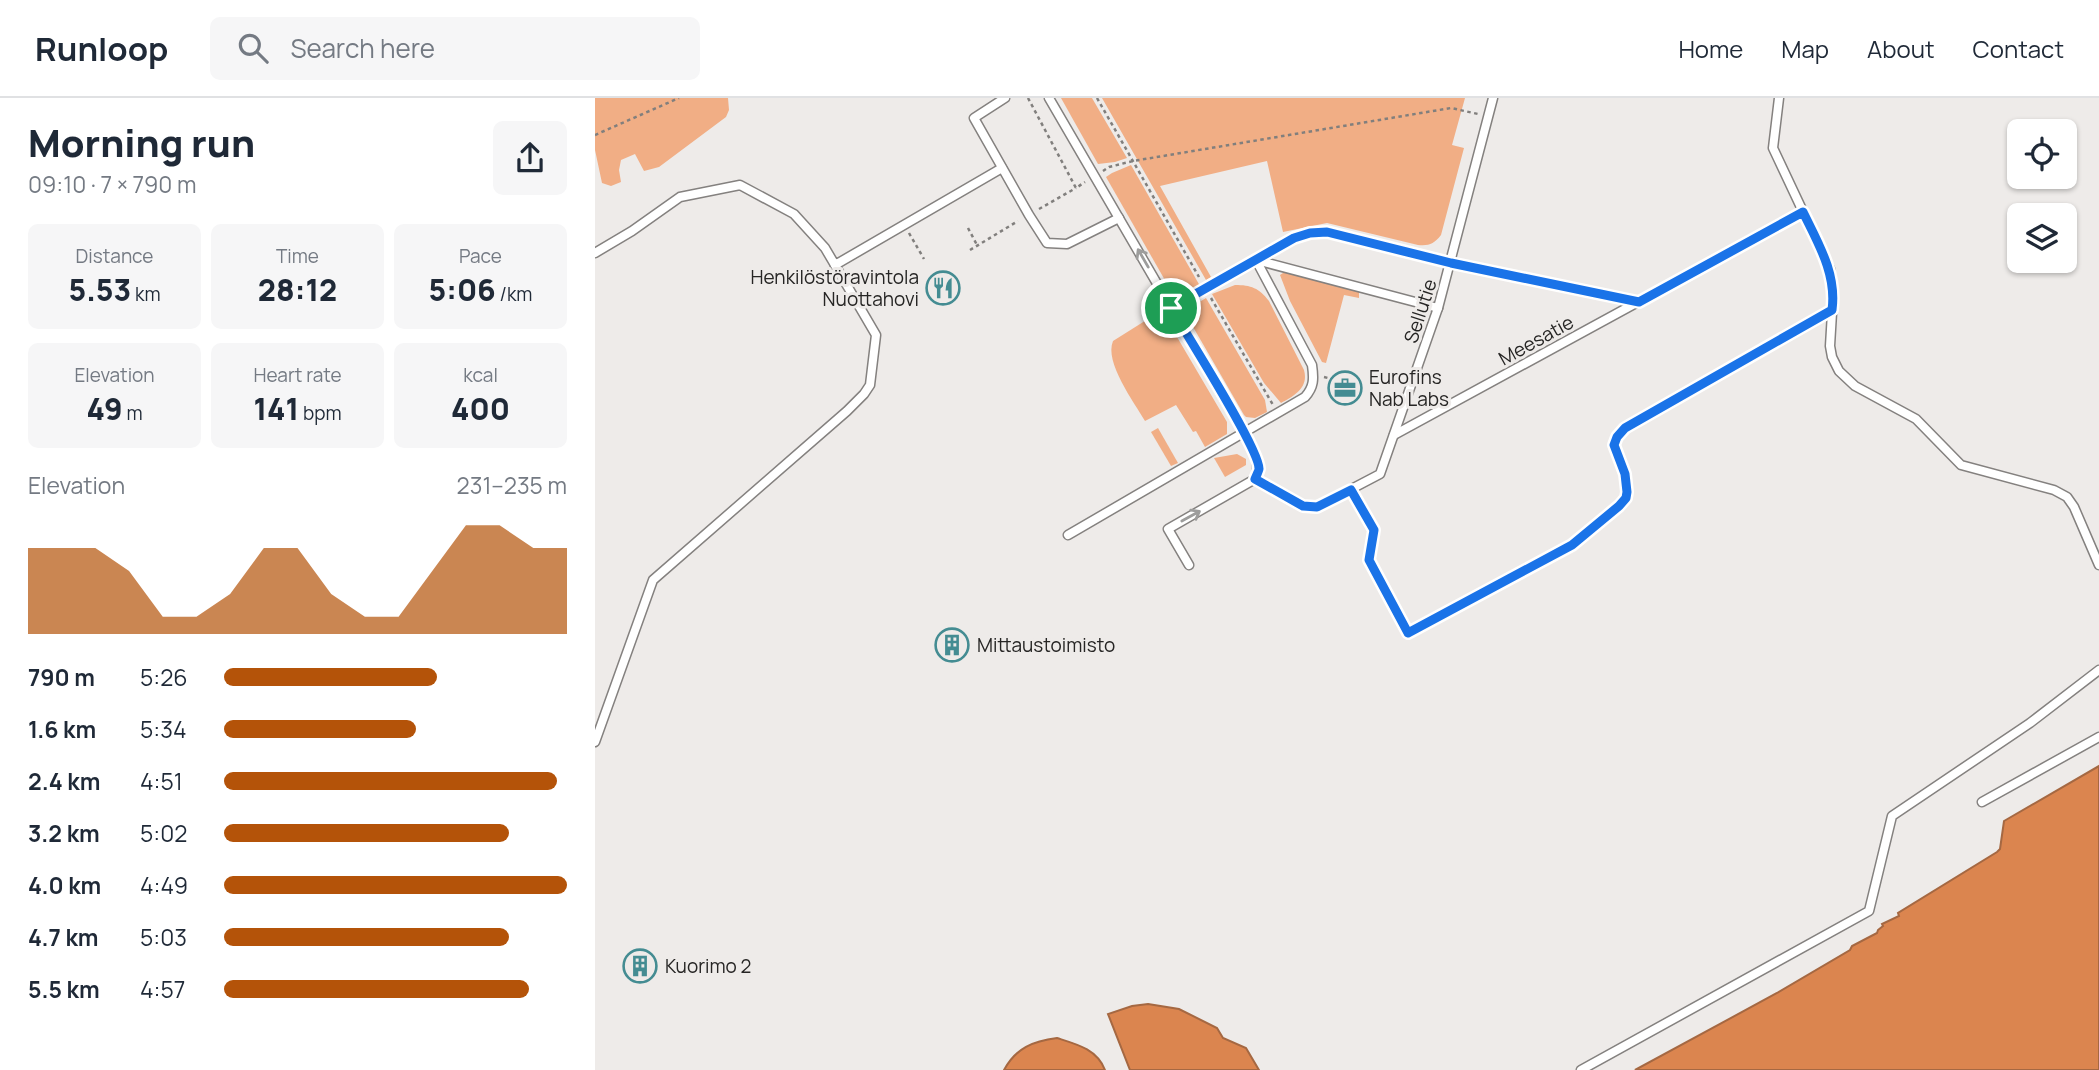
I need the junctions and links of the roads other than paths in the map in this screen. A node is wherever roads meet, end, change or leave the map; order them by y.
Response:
1 (1005, 98) edge
2 (1049, 98) edge
3 (1493, 98) edge
4 (1779, 98) edge
5 (1002, 168) junction
6 (1803, 212) junction
7 (1119, 218) junction
8 (595, 253) edge
9 (1256, 260) junction
10 (1451, 263) junction
11 (835, 265) junction
12 (1639, 302) junction
13 (1171, 308) junction
14 (1439, 308) junction
15 (1832, 310) junction
16 (1244, 433) junction
17 (1394, 435) junction
18 (1255, 479) junction
19 (1351, 490) junction
20 (1068, 535) dead end
21 (1189, 565) dead end
22 (2099, 565) edge
23 (2099, 670) edge
24 (2099, 737) edge
25 (595, 742) edge
26 (1982, 802) dead end
27 (1581, 1070) edge

1 - 5 lane
2 - 7 lane
3 - 10 lane, Sellutie
4 - 6 lane
5 - 7 lane
5 - 11 lane
6 - 12 lane, Meesatie
6 - 15 lane
13 -> 7 lane
8 - 11 lane
9 - 10 lane
9 - 13 lane
9 - 14 lane
9 - 16 lane
10 - 12 lane
10 - 14 lane, Sellutie
11 - 25 lane
12 - 17 lane, Meesatie
13 - 16 lane
14 - 17 lane, Sellutie
15 - 19 lane
15 - 22 lane
16 - 18 lane
16 - 20 lane
17 - 19 lane, Sellutie
18 - 19 lane, Sellutie
21 -> 18 lane
23 - 27 lane
24 - 26 lane

